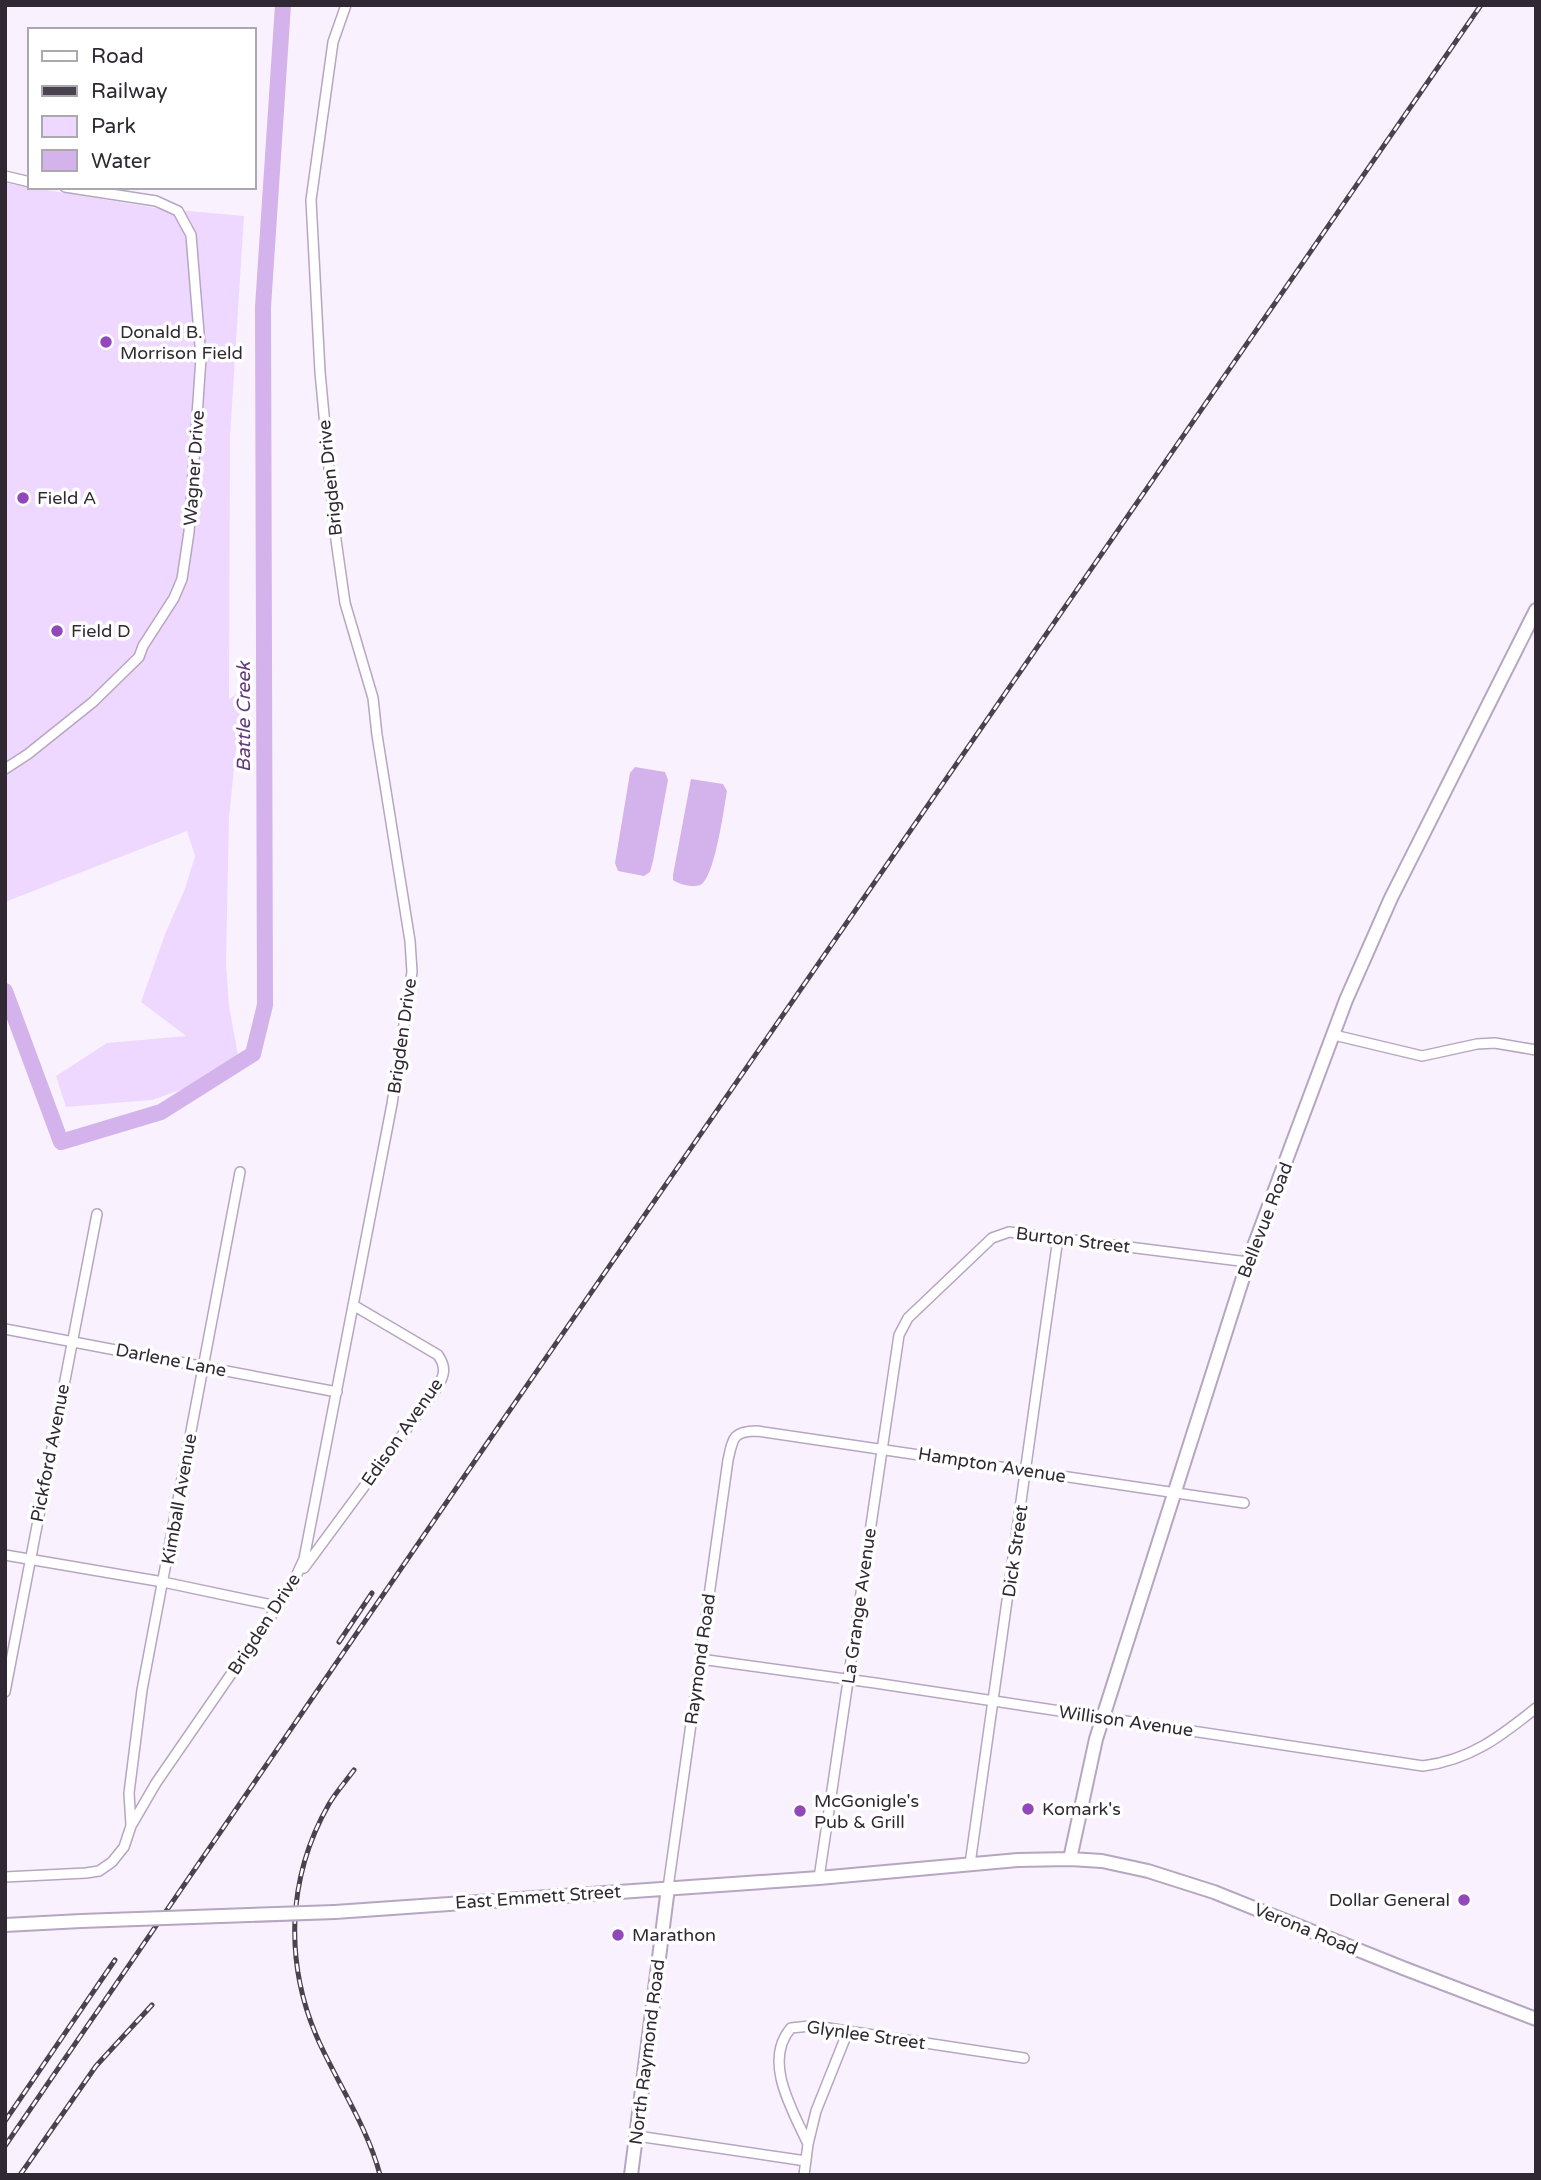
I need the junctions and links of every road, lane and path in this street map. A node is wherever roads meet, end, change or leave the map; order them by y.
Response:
1 (346, 5) edge
2 (5, 176) edge
3 (28, 182) edge
4 (78, 189) edge
5 (1536, 610) edge
6 (5, 769) edge
7 (1334, 1035) junction
8 (1536, 1049) edge
9 (240, 1172) dead end
10 (97, 1214) dead end
11 (1058, 1238) junction
12 (1248, 1262) junction
13 (353, 1305) junction
14 (5, 1329) edge
15 (899, 1335) joint
16 (71, 1341) junction
17 (204, 1366) junction
18 (337, 1392) junction
19 (740, 1433) joint
20 (881, 1449) junction
21 (1026, 1470) junction
22 (1174, 1493) junction
23 (1244, 1503) dead end
24 (5, 1555) edge
25 (29, 1559) junction
26 (163, 1583) junction
27 (291, 1587) junction
28 (277, 1606) junction
29 (700, 1659) junction
30 (848, 1679) junction
31 (5, 1692) edge
32 (994, 1701) junction
33 (1536, 1708) edge
34 (1104, 1718) junction
35 (131, 1826) junction
36 (1070, 1858) junction
37 (970, 1864) junction
38 (5, 1877) edge
39 (818, 1878) junction
40 (668, 1888) junction
41 (5, 1925) edge
42 (1536, 2019) edge
43 (848, 2031) junction
44 (1024, 2059) dead end
45 (637, 2136) junction
46 (808, 2144) junction
47 (806, 2161) junction
48 (631, 2175) edge
49 (804, 2175) edge

1 - 13 street, Brigden Drive
2 - 3 street
4 - 6 street, Wagner Drive
5 - 7 street, Bellevue Road
7 - 8 street
7 - 12 street, Bellevue Road
9 - 17 street, Kimball Avenue
10 - 16 street, Pickford Avenue
11 - 12 street, Burton Street
11 - 15 street, Burton Street
11 - 21 street, Dick Street
12 - 22 street, Bellevue Road
13 - 18 street, Brigden Drive
13 - 27 street, Edison Avenue
14 - 16 street, Darlene Lane
15 - 20 street, La Grange Avenue
16 - 17 street, Darlene Lane
16 - 25 street, Pickford Avenue
17 - 18 street, Darlene Lane
17 - 26 street, Kimball Avenue
18 - 27 street, Brigden Drive
19 - 20 street, Hampton Avenue
19 - 29 street, Raymond Road
20 - 21 street, Hampton Avenue
20 - 30 street, La Grange Avenue
21 - 22 street, Hampton Avenue
21 - 32 street, Dick Street
22 - 23 street, Hampton Avenue
22 - 34 street, Bellevue Road
24 - 25 street
25 - 26 street
25 - 31 street, Pickford Avenue
26 - 28 street
26 - 35 street, Kimball Avenue
27 - 28 street, Brigden Drive
28 - 35 street, Brigden Drive
29 - 30 street, Willison Avenue
29 - 40 street, Raymond Road
30 - 32 street, Willison Avenue
30 - 39 street, La Grange Avenue
32 - 34 street, Willison Avenue
32 - 37 street, Dick Street
33 - 34 street, Willison Avenue
34 - 36 street, Bellevue Road
35 - 38 street, Brigden Drive
36 - 37 street, East Emmett Street
36 - 42 street, Verona Road
37 - 39 street, East Emmett Street
39 - 40 street, East Emmett Street
40 - 41 street, East Emmett Street, bridge
40 - 45 street, North Raymond Road
43 - 44 street, Glynlee Street
43 - 46 street
43 - 46 street, Glynlee Street
45 - 47 street
45 - 48 street, North Raymond Road
46 - 47 street
47 - 49 street

